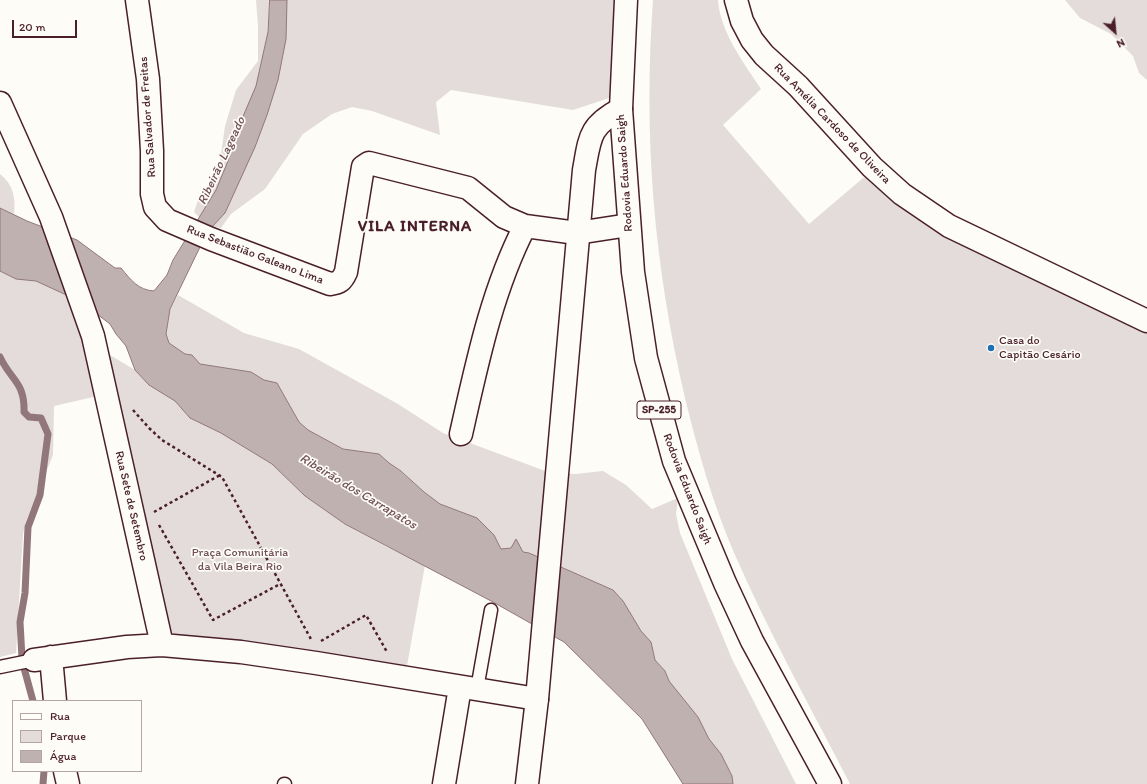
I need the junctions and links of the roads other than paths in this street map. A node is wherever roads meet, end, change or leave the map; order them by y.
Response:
1 (137, 0) edge
2 (626, 0) edge
3 (736, 0) edge
4 (0, 102) edge
5 (621, 109) junction
6 (176, 224) joint
7 (629, 225) junction
8 (524, 226) junction
9 (577, 233) junction
10 (1147, 321) edge
11 (461, 434) dead end
12 (491, 610) dead end
13 (162, 645) junction
14 (42, 659) junction
15 (0, 667) edge
16 (468, 688) junction
17 (537, 699) junction
18 (55, 700) edge
19 (65, 772) edge
20 (68, 784) edge
21 (444, 784) edge
22 (527, 784) edge
23 (830, 784) edge

1 - 6 main road, Rua Salvador de Freitas
2 - 5 main road, Rodovia Eduardo Saigh / SP-255
3 - 10 main road, Rua Amélia Cardoso de Oliveira
4 - 13 main road, Rua Sete de Setembro
5 - 7 main road, Rodovia Eduardo Saigh / SP-255
5 - 9 main road
6 - 8 main road, Rua Sebastião Galeano Lima
7 - 9 main road, Rua Sebastião Galeano Lima
7 - 23 main road, Rodovia Eduardo Saigh / SP-255
8 - 9 main road, Rua Sebastião Galeano Lima
8 - 11 main road
9 - 17 main road
12 - 16 lane
13 - 14 main road
13 - 16 main road
14 - 15 lane
14 - 18 main road
16 - 17 main road
16 - 21 main road
17 - 22 main road
19 - 20 main road

